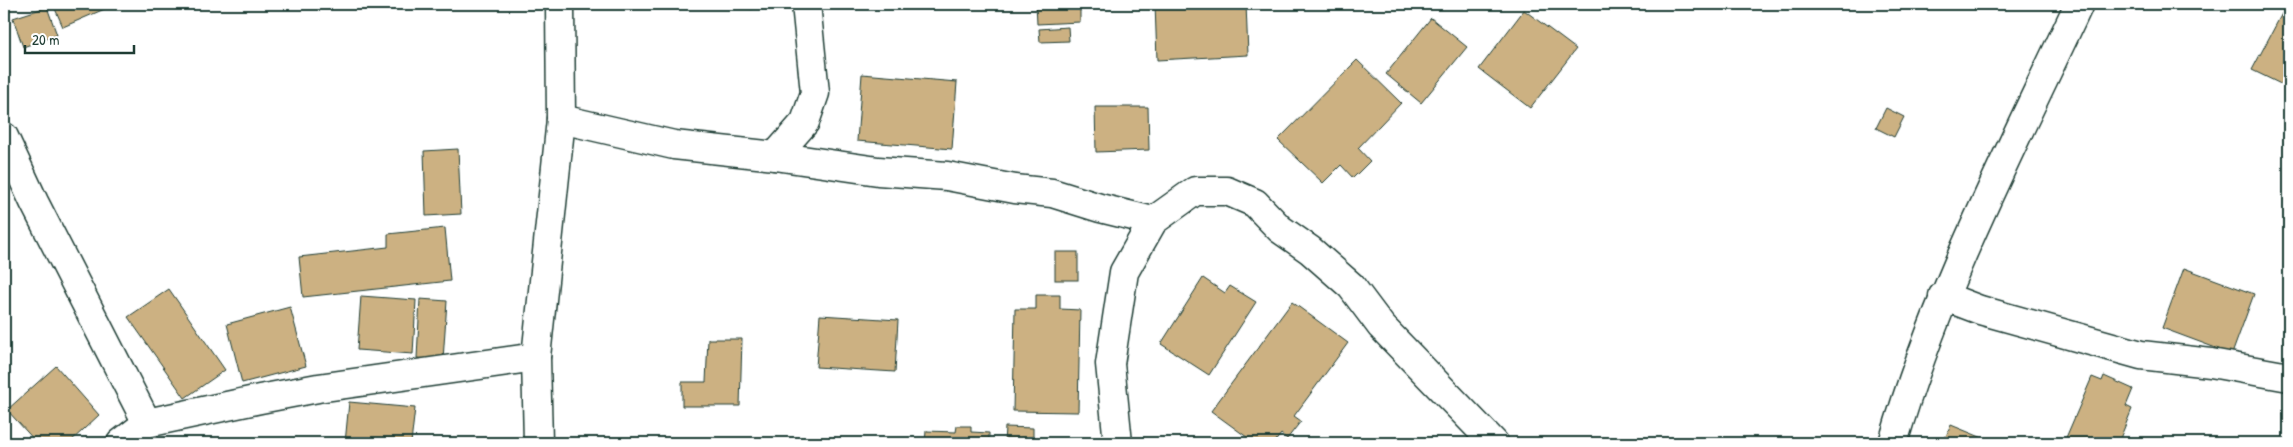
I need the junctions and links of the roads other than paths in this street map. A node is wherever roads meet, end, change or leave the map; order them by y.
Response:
1 (560, 4) edge
2 (806, 4) edge
3 (2079, 4) edge
4 (561, 119) junction
5 (4, 137) edge
6 (775, 156) junction
7 (1153, 221) junction
8 (1943, 296) junction
9 (536, 357) junction
10 (2289, 377) edge
11 (147, 423) junction
12 (121, 443) edge
13 (538, 443) edge
14 (1118, 443) edge
15 (1494, 443) edge
16 (1893, 443) edge

1 - 4 street
2 - 6 street
3 - 8 street
4 - 6 street
4 - 9 street
5 - 11 street
6 - 7 street
7 - 14 street
7 - 15 street
8 - 10 street
8 - 16 street
9 - 11 street
9 - 13 street
11 - 12 street

